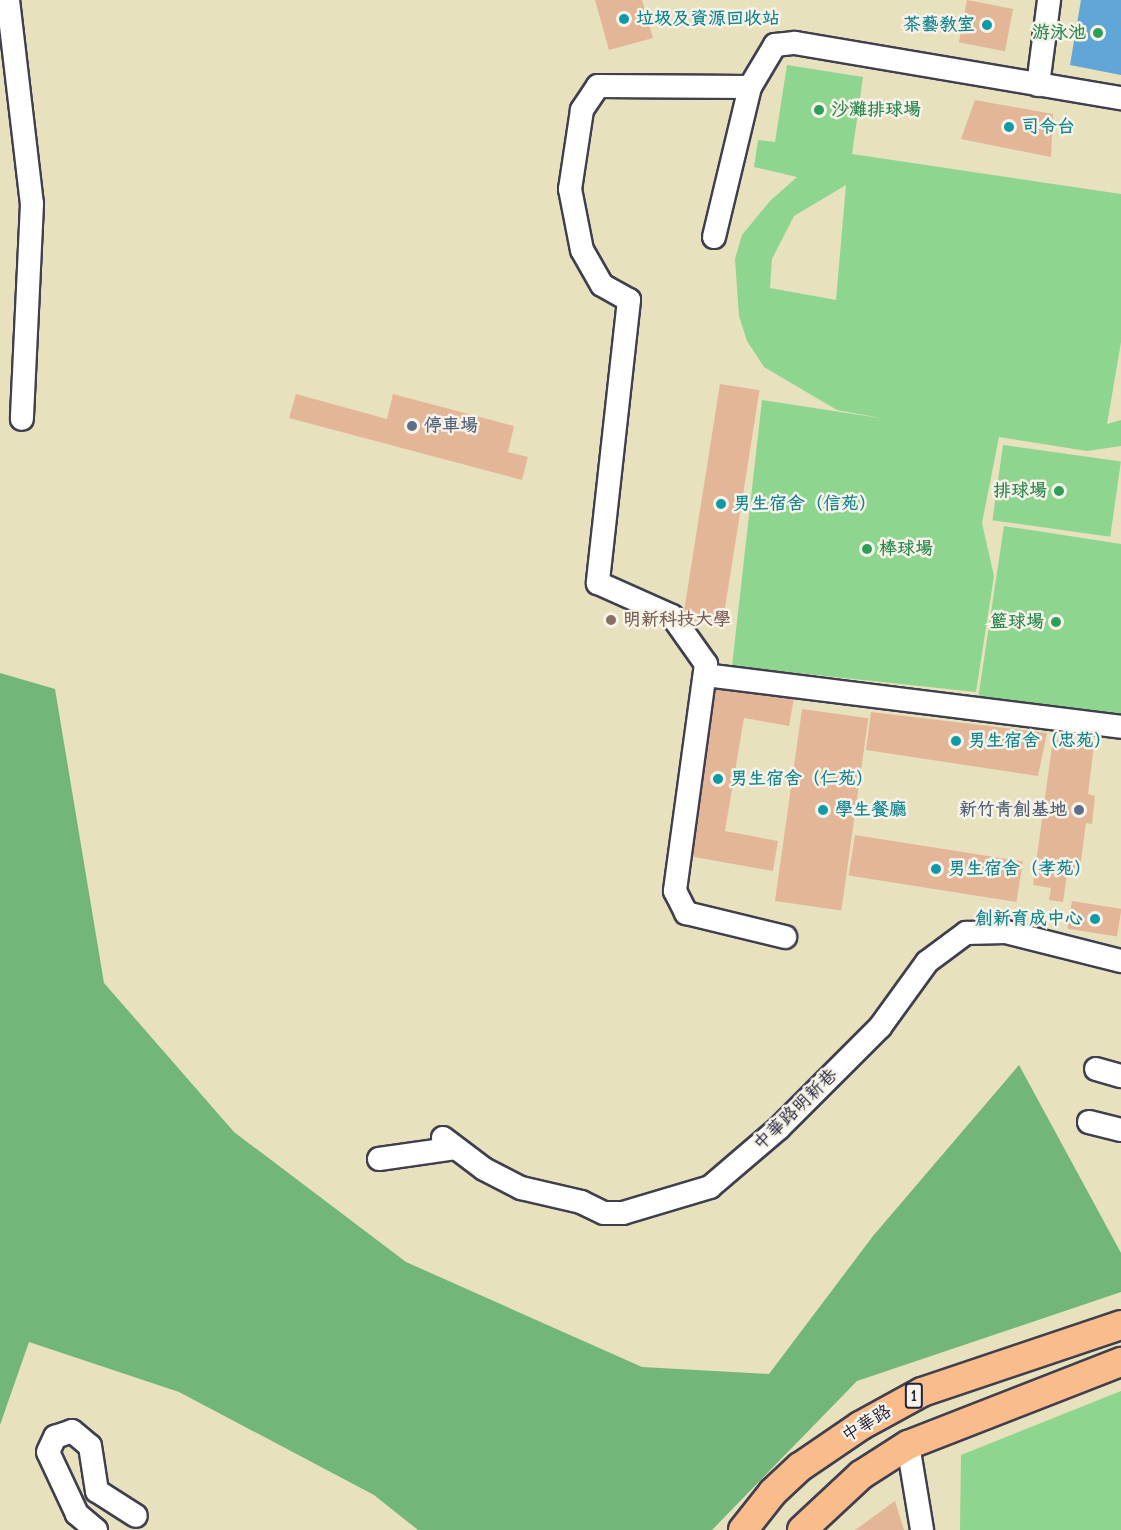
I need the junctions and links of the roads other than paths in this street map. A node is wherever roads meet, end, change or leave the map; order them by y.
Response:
1 (8, 0) edge
2 (1049, 0) edge
3 (1038, 85) junction
4 (750, 87) junction
5 (1121, 98) edge
6 (714, 237) dead end
7 (22, 419) dead end
8 (705, 675) junction
9 (1121, 727) edge
10 (785, 937) dead end
11 (1121, 961) edge
12 (1096, 1069) dead end
13 (1121, 1076) edge
14 (1089, 1122) dead end
15 (1121, 1130) edge
16 (378, 1159) dead end
17 (1121, 1325) edge
18 (1121, 1362) edge
19 (908, 1444) junction
20 (136, 1516) dead end
21 (96, 1530) edge
22 (743, 1530) edge
23 (802, 1530) edge
24 (922, 1530) edge

1 - 7 lane
2 - 3 lane
3 - 4 lane
3 - 5 lane
4 - 6 lane
4 - 8 lane
8 - 9 lane
8 - 10 lane
11 - 16 lane, 中華路明新巷
12 - 13 lane
14 - 15 lane
17 - 22 main road, 中華路 / 1
18 - 19 main road, 1
19 - 23 main road, 1
19 - 24 lane
20 - 21 lane

